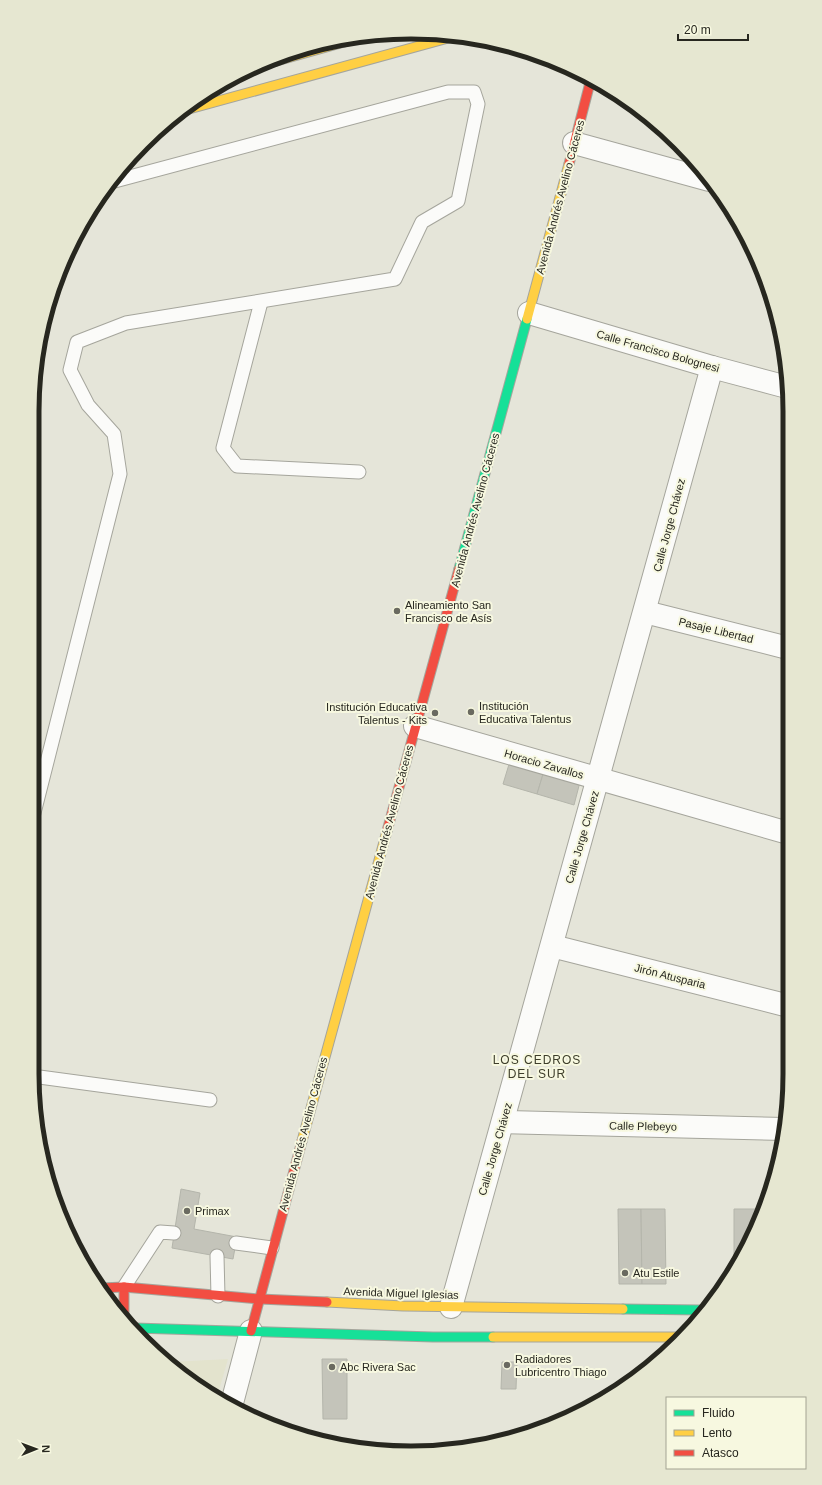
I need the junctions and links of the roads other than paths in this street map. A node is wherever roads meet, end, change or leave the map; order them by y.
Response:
1 (439, 40) edge
2 (590, 85) edge
3 (198, 107) edge
4 (574, 143) junction
5 (700, 178) edge
6 (120, 180) edge
7 (261, 302) junction
8 (529, 313) junction
9 (712, 367) junction
10 (782, 386) edge
11 (359, 472) dead end
12 (645, 612) junction
13 (783, 647) edge
14 (415, 726) junction
15 (598, 780) junction
16 (39, 794) edge
17 (783, 833) edge
18 (552, 946) junction
19 (783, 1004) edge
20 (39, 1077) edge
21 (210, 1100) dead end
22 (503, 1122) junction
23 (779, 1129) edge
24 (174, 1233) dead end
25 (236, 1242) dead end
26 (272, 1248) junction
27 (217, 1256) dead end
28 (124, 1287) junction
29 (107, 1288) edge
30 (218, 1296) junction
31 (260, 1299) junction
32 (451, 1307) junction
33 (124, 1310) edge
34 (698, 1310) edge
35 (140, 1328) edge
36 (251, 1331) junction
37 (674, 1337) edge
38 (233, 1400) edge

1 - 3 street
2 - 4 street, Avenida Andrés Avelino Cáceres
4 - 5 street
4 - 8 street, Avenida Andrés Avelino Cáceres
6 - 7 lane
7 - 11 lane
7 - 16 lane
8 - 9 street, Calle Francisco Bolognesi
8 - 14 street, Avenida Andrés Avelino Cáceres
9 - 10 street, Calle Francisco Bolognesi
9 - 12 street, Calle Jorge Chávez
12 - 13 street, Pasaje Libertad
12 - 15 street, Calle Jorge Chávez
14 - 15 street, Horacio Zavallos
14 - 26 street, Avenida Andrés Avelino Cáceres
15 - 17 street, Horacio Zavallos
15 - 18 street, Calle Jorge Chávez
18 - 19 street, Jirón Atusparia
18 - 22 street, Calle Jorge Chávez
20 - 21 lane
22 - 23 street, Calle Plebeyo
22 - 32 street, Calle Jorge Chávez
24 - 28 lane
25 - 26 lane
26 - 31 street, Avenida Andrés Avelino Cáceres
27 - 30 lane
28 - 29 street, Avenida Miguel Iglesias
28 - 30 street, Avenida Miguel Iglesias
28 - 33 street
30 - 31 street, Avenida Miguel Iglesias
31 - 32 street, Avenida Miguel Iglesias
31 - 36 street, Avenida Andrés Avelino Cáceres
32 - 34 street, Avenida Miguel Iglesias
35 - 36 street
36 - 37 street
36 - 38 street, Avenida Andrés Avelino Cáceres

